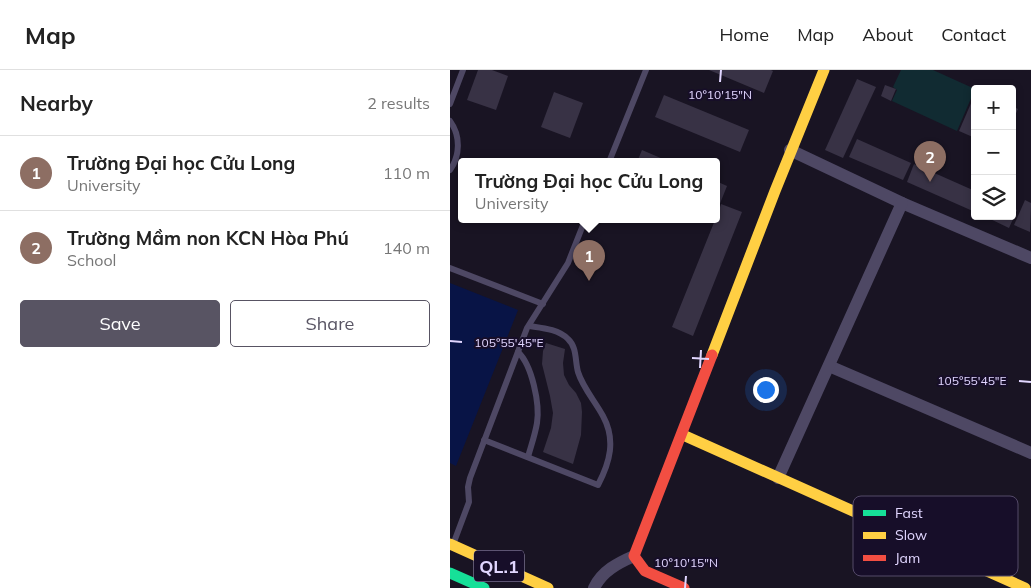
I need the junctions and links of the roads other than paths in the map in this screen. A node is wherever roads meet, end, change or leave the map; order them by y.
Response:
1 (463, 70) edge
2 (646, 70) edge
3 (824, 70) edge
4 (450, 104) edge
5 (450, 121) edge
6 (790, 150) junction
7 (459, 158) edge
8 (611, 158) edge
9 (902, 203) junction
10 (584, 223) edge
11 (1031, 258) edge
12 (450, 268) edge
13 (543, 304) junction
14 (529, 326) junction
15 (518, 352) junction
16 (829, 366) junction
17 (683, 435) junction
18 (484, 440) junction
19 (1031, 453) edge
20 (528, 457) junction
21 (778, 478) junction
22 (853, 512) edge
23 (452, 545) edge
24 (634, 556) junction
25 (450, 573) edge
26 (997, 576) edge
27 (484, 588) edge
28 (548, 588) edge
29 (594, 588) edge
30 (684, 588) edge
31 (1024, 588) edge

1 - 4 lane
2 - 8 lane
3 - 6 main road
5 - 7 lane
6 - 9 street
6 - 17 main road
9 - 11 street
9 - 16 street
10 - 13 lane
12 - 13 lane
13 - 14 lane
14 - 15 lane
14 - 20 lane
15 - 18 lane
15 - 20 lane
16 - 19 street
16 - 21 street
17 - 21 main road
17 - 24 main road
18 - 20 lane
18 - 23 lane
21 - 22 main road
23 - 28 main road, QL.1
24 - 29 street
24 - 30 main road
25 - 27 main road, QL.1
26 - 31 main road

